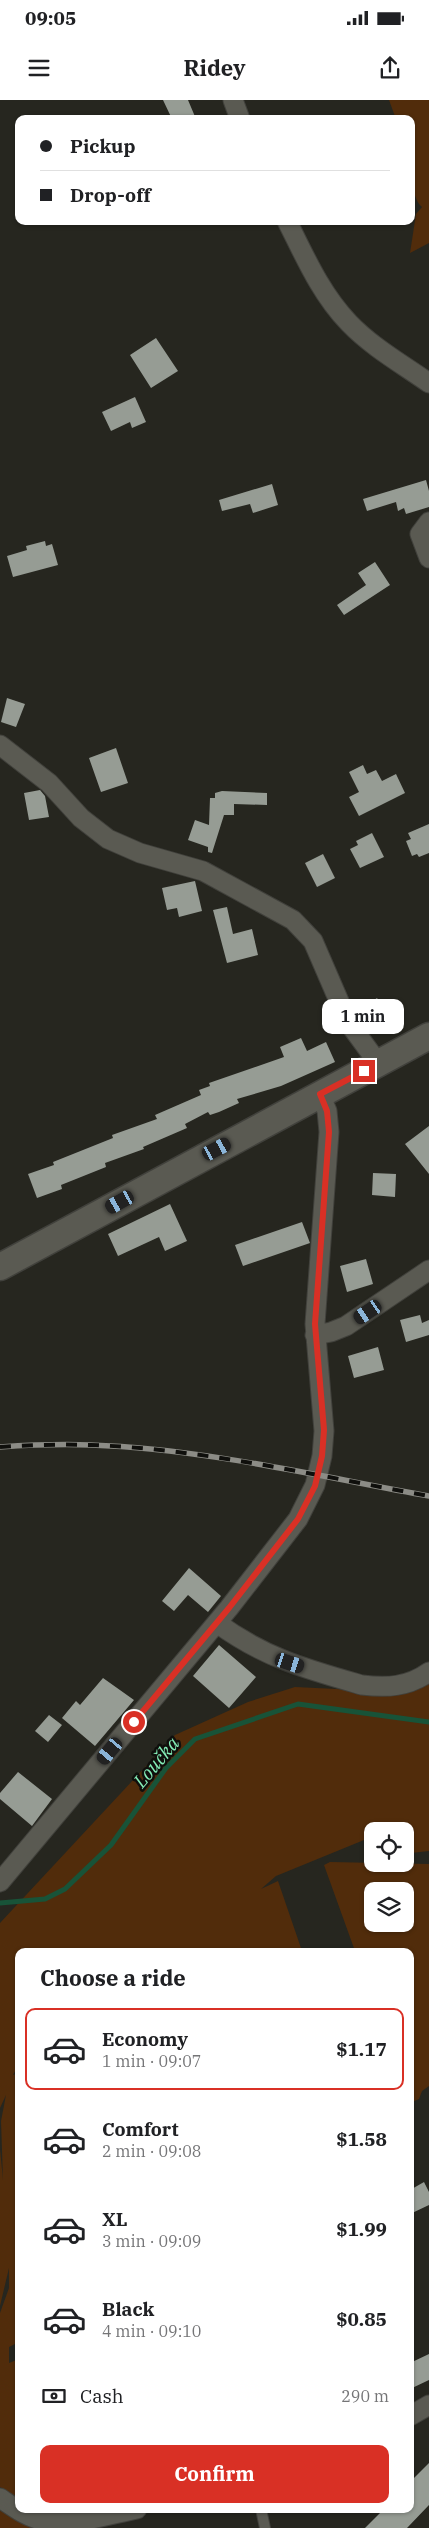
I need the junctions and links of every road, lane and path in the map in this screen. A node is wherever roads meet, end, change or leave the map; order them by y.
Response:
1 (233, 100) edge
2 (239, 115) edge
3 (290, 225) edge
4 (429, 383) edge
5 (429, 522) edge
6 (429, 558) edge
7 (0, 745) edge
8 (429, 1036) edge
9 (378, 1063) junction
10 (320, 1094) junction
11 (0, 1267) edge
12 (429, 1270) edge
13 (315, 1335) junction
14 (217, 1623) junction
15 (429, 1672) edge
16 (0, 1882) edge
17 (429, 2405) edge
18 (414, 2414) edge
19 (0, 2498) edge
20 (15, 2509) edge
21 (24, 2513) edge
22 (118, 2513) edge
23 (262, 2513) edge
24 (265, 2528) edge

1 - 2 street
3 - 4 street
5 - 6 street
7 - 9 street
8 - 9 main road
9 - 10 main road
10 - 11 main road
10 - 13 street
12 - 13 street
13 - 14 street
14 - 15 street
14 - 16 street
17 - 18 street
19 - 20 street
21 - 22 street
23 - 24 lane

